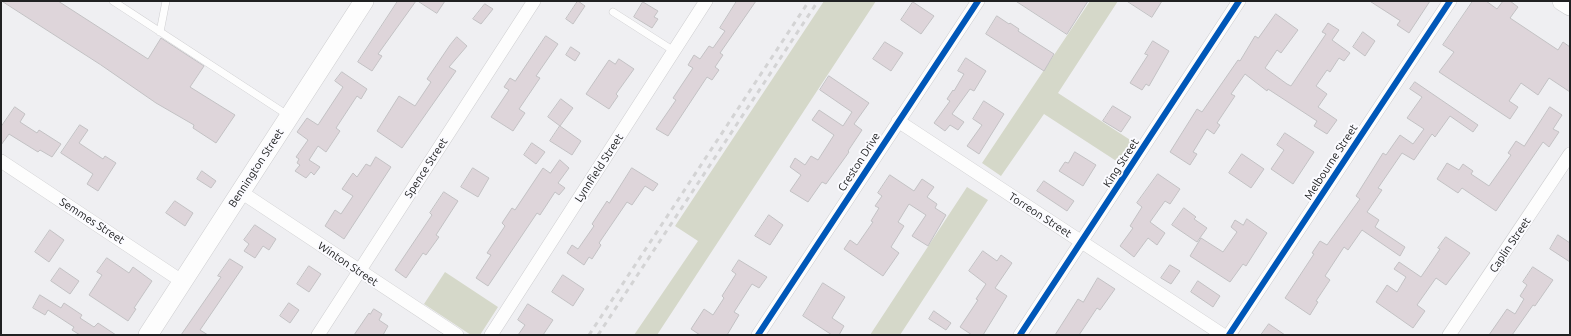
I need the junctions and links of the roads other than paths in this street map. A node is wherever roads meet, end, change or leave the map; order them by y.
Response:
1 (113, 1) edge
2 (166, 1) edge
3 (364, 1) edge
4 (534, 1) edge
5 (706, 1) edge
6 (978, 1) edge
7 (1239, 1) edge
8 (1450, 1) edge
9 (1562, 1) edge
10 (1570, 6) edge
11 (613, 12) dead end
12 (160, 32) junction
13 (674, 52) junction
14 (289, 117) junction
15 (898, 121) junction
16 (1570, 154) edge
17 (1, 161) edge
18 (241, 192) junction
19 (1081, 242) junction
20 (359, 272) junction
21 (183, 282) junction
22 (148, 335) edge
23 (318, 335) edge
24 (457, 335) edge
25 (491, 335) edge
26 (758, 335) edge
27 (1020, 335) edge
28 (1223, 335) edge
29 (1229, 335) edge
30 (1449, 335) edge

1 - 12 lane
2 - 12 lane
3 - 14 street, Bennington Street
4 - 20 street, Spence Street
5 - 13 street, Lynnfield Street
6 - 15 street, Creston Drive
7 - 19 street, King Street
8 - 29 street, Melbourne Street
9 - 10 street
11 - 13 lane
12 - 14 lane
13 - 25 street, Lynnfield Street
14 - 18 street, Bennington Street
15 - 19 street, Torreon Street
15 - 26 street, Creston Drive
16 - 30 street, Caplin Street
17 - 21 street, Semmes Street
18 - 20 street, Winton Street
18 - 21 street, Bennington Street
19 - 27 street, King Street
19 - 28 street, Torreon Street
20 - 23 street, Spence Street
20 - 24 street, Winton Street
21 - 22 street, Bennington Street

